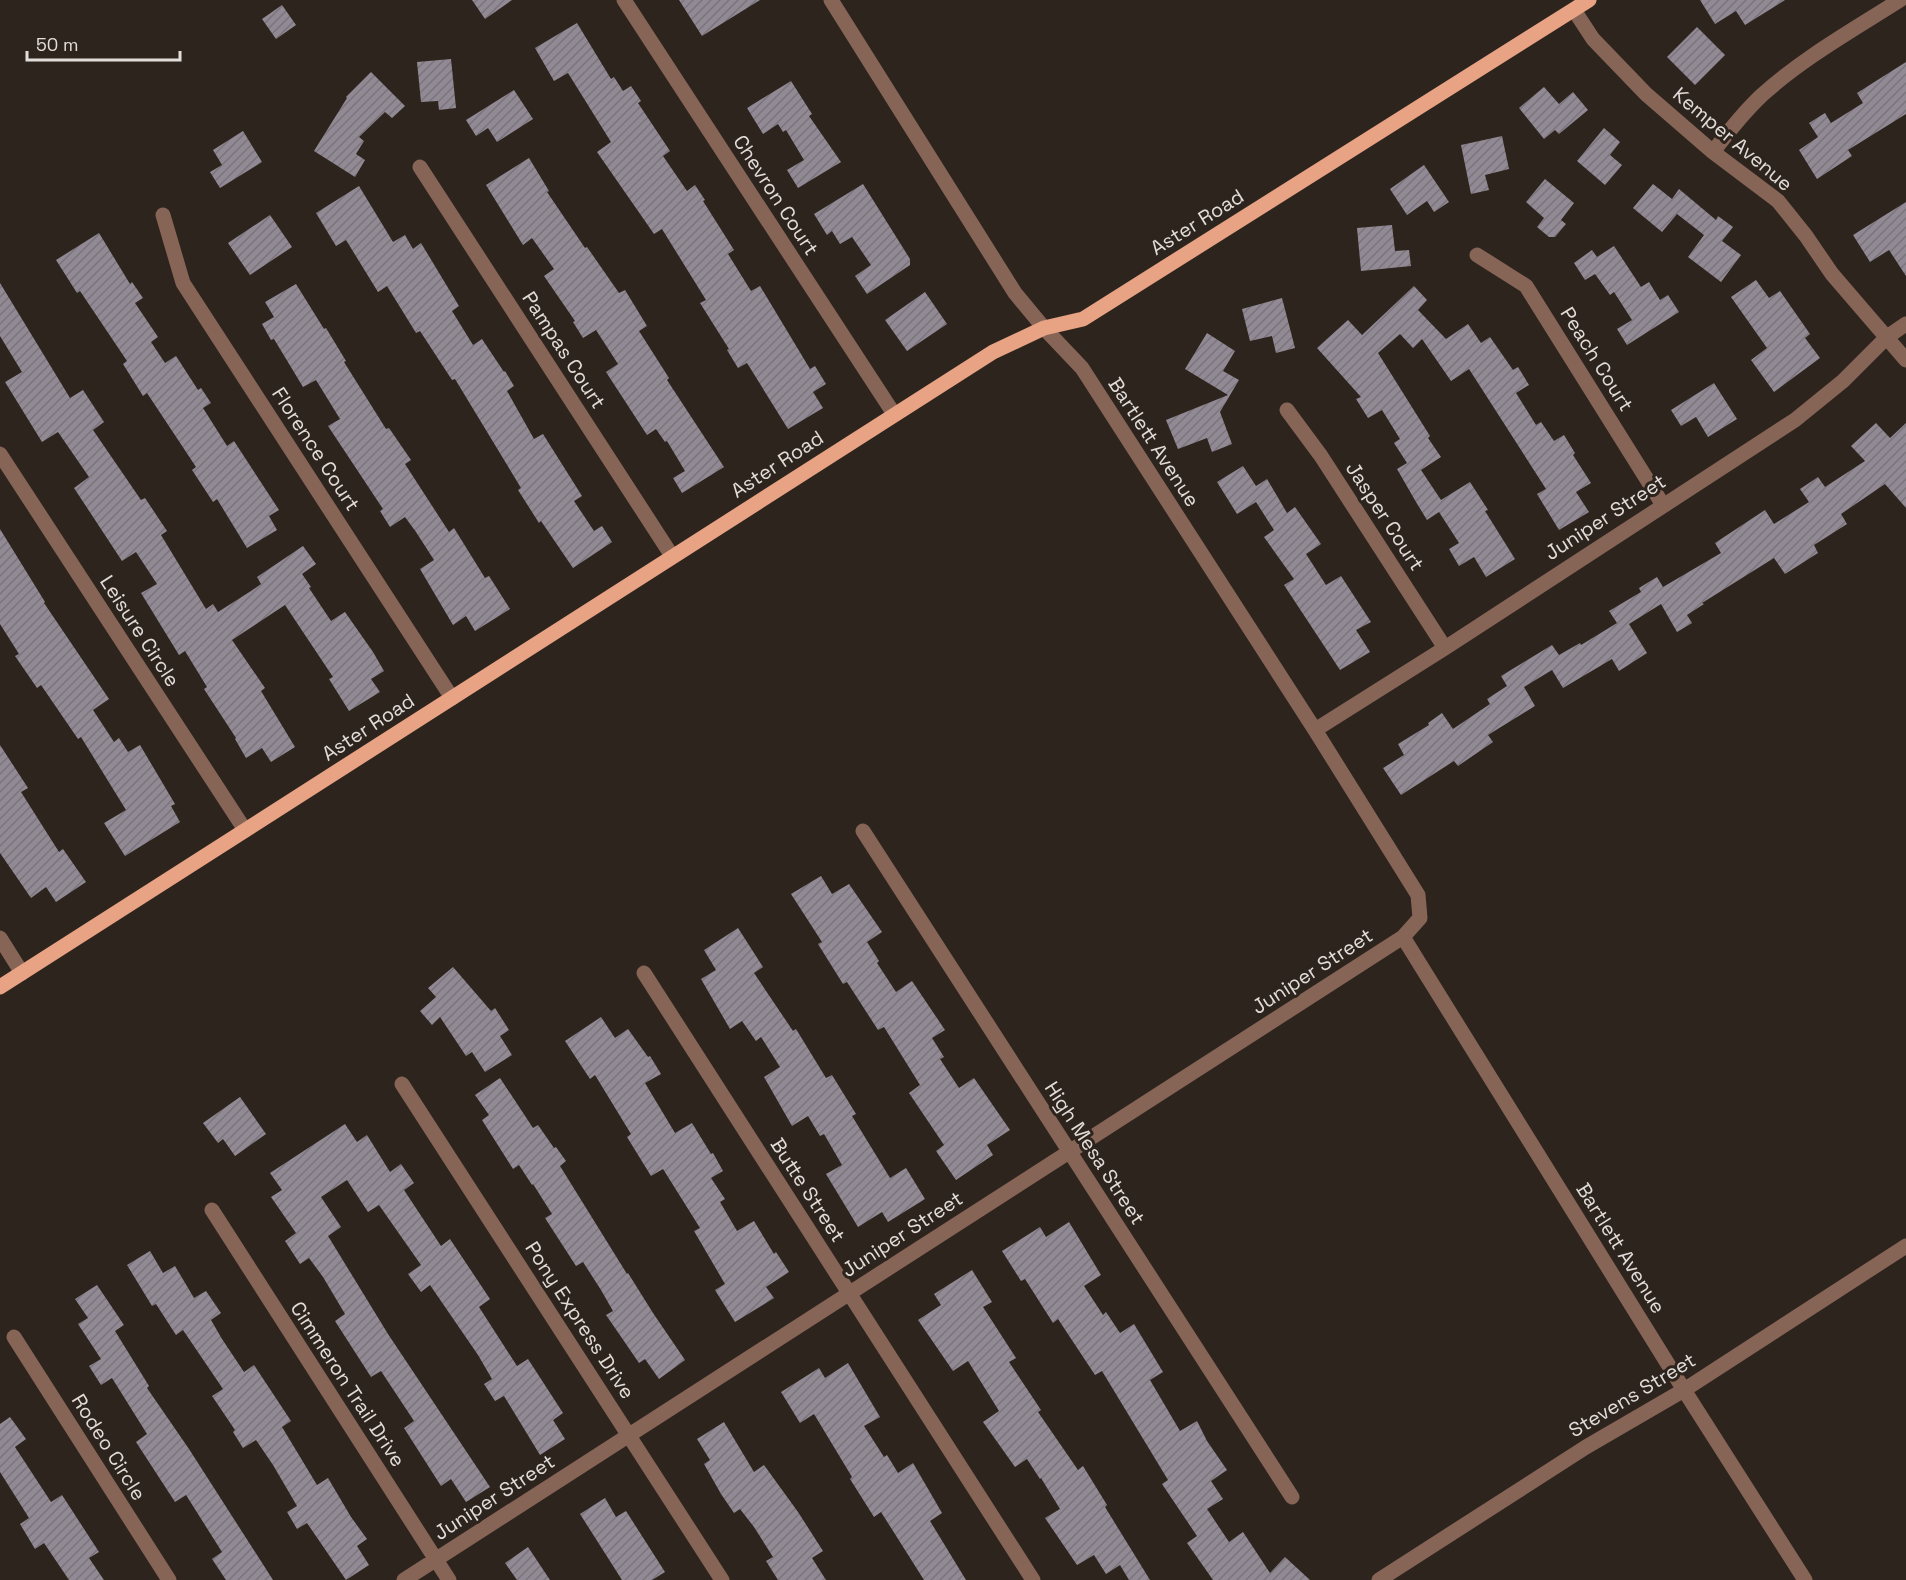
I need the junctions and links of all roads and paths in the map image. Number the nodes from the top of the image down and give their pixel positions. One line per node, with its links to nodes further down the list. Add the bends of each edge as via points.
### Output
1 (624, 0): 15 (street, Chevron Court)
2 (831, 0): 11 (street, Bartlett Avenue, via 1015,293)
3 (1589, 0): 5 (main road, Aster Road)
4 (1900, 0): 6 (street, via 1801,64 1761,96)
5 (1574, 10): 6 (street, Kemper Avenue, via 1593,39 1626,74); 11 (main road, Aster Road, via 1083,319)
6 (1713, 152): 12 (street, Kemper Avenue, via 1778,201 1832,274)
7 (420, 167): 18 (street, Pampas Court)
8 (163, 215): 20 (street, Florence Court, via 183,283)
9 (1477, 255): 17 (street, Peach Court, via 1526,286)
10 (1906, 324): 12 (street, Juniper Street)
11 (1044, 328): 15 (main road, Aster Road, via 993,352); 21 (street, Bartlett Avenue, via 1082,368)
12 (1887, 337): 13 (street, Kemper Avenue); 17 (street, Juniper Street, via 1843,381 1795,420)
13 (1906, 360)
14 (1287, 410): 19 (street, Jasper Court)
15 (894, 414): 18 (main road, Aster Road)
16 (0, 454): 22 (street, Leisure Circle)
17 (1662, 505): 19 (street, Juniper Street)
18 (672, 556): 20 (main road, Aster Road)
19 (1446, 648): 21 (street, Juniper Street)
20 (452, 698): 22 (main road, Aster Road)
21 (1315, 729): 24 (street, Bartlett Avenue, via 1418,895)
22 (245, 830): 27 (main road, Aster Road)
23 (863, 831): 31 (street, High Mesa Street)
24 (1420, 918): 26 (street, Juniper Street)
25 (0, 938): 27 (street)
26 (1403, 938): 31 (street, Juniper Street); 36 (street, Bartlett Avenue)
27 (22, 973): 29 (main road, Aster Road)
28 (644, 973): 34 (street, Butte Street)
29 (0, 987)
30 (402, 1084): 37 (street, Pony Express Drive)
31 (1070, 1152): 34 (street, Juniper Street); 38 (street, High Mesa Street)
32 (212, 1210): 39 (street, Cimmeron Trail Drive)
33 (1906, 1246): 36 (street, Stevens Street)
34 (849, 1293): 37 (street, Juniper Street); 44 (street, Butte Street)
35 (14, 1337): 40 (street, Rodeo Circle)
36 (1684, 1390): 45 (street, Stevens Street, via 1586,1447); 46 (street, Bartlett Avenue)
37 (628, 1435): 39 (street, Juniper Street); 43 (street, Pony Express Drive)
38 (1292, 1497)
39 (435, 1559): 41 (street, Juniper Street); 42 (street, Cimmeron Trail Drive)
40 (169, 1580)
41 (404, 1580)
42 (449, 1580)
43 (722, 1580)
44 (1034, 1580)
45 (1379, 1580)
46 (1805, 1580)

